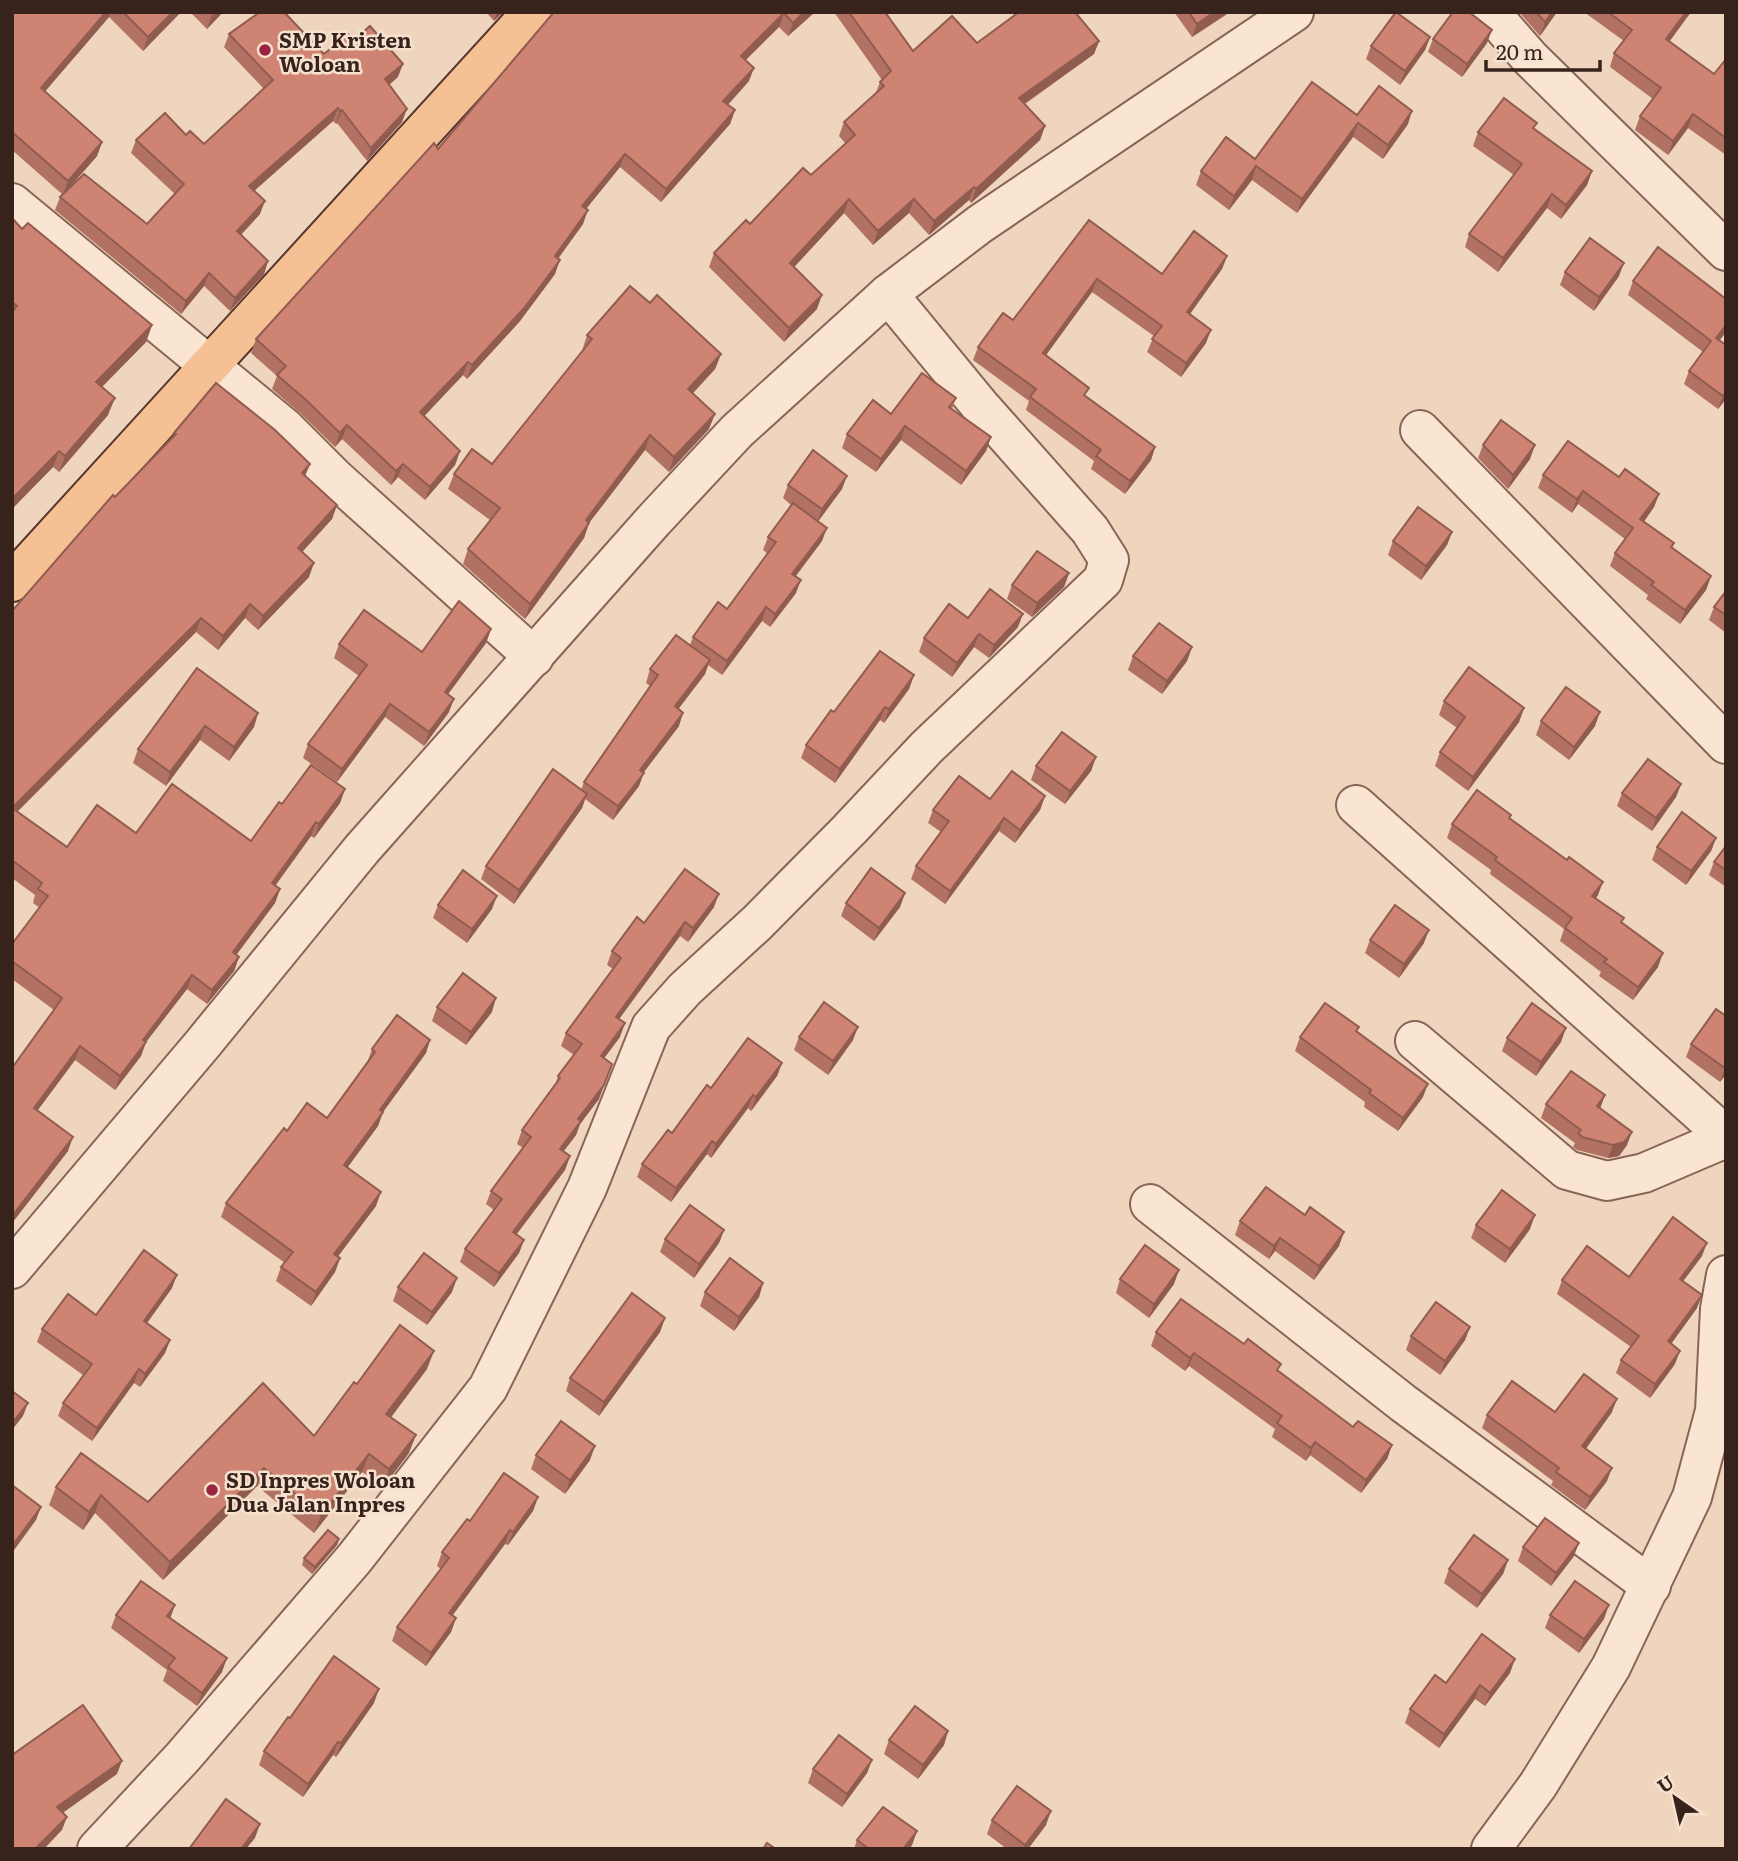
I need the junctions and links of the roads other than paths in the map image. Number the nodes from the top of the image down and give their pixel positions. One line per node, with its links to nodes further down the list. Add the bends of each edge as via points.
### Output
1 (532, 12): 7 (main road)
2 (1294, 12): 6 (street, via 980,224)
3 (1490, 12): 5 (street, via 1530,58)
4 (12, 203): 7 (street)
5 (1726, 251)
6 (888, 294): 10 (street, via 737,431); 19 (street, via 1090,530 1109,560 1103,580 927,747 651,1027 587,1188 488,1388 354,1559)
7 (209, 365): 9 (main road); 10 (street, via 285,428)
8 (1420, 430): 11 (street)
9 (12, 582)
10 (534, 657): 16 (street, via 362,849)
11 (1726, 744)
12 (1356, 806): 14 (street)
13 (1415, 1041): 14 (street, via 1567,1170 1607,1181 1643,1173)
14 (1726, 1137)
15 (1150, 1204): 18 (street, via 1403,1404)
16 (12, 1269)
17 (1726, 1275): 18 (street, via 1715,1411 1692,1497)
18 (1651, 1586): 20 (street, via 1611,1667)
19 (97, 1849)
20 (1492, 1849)

